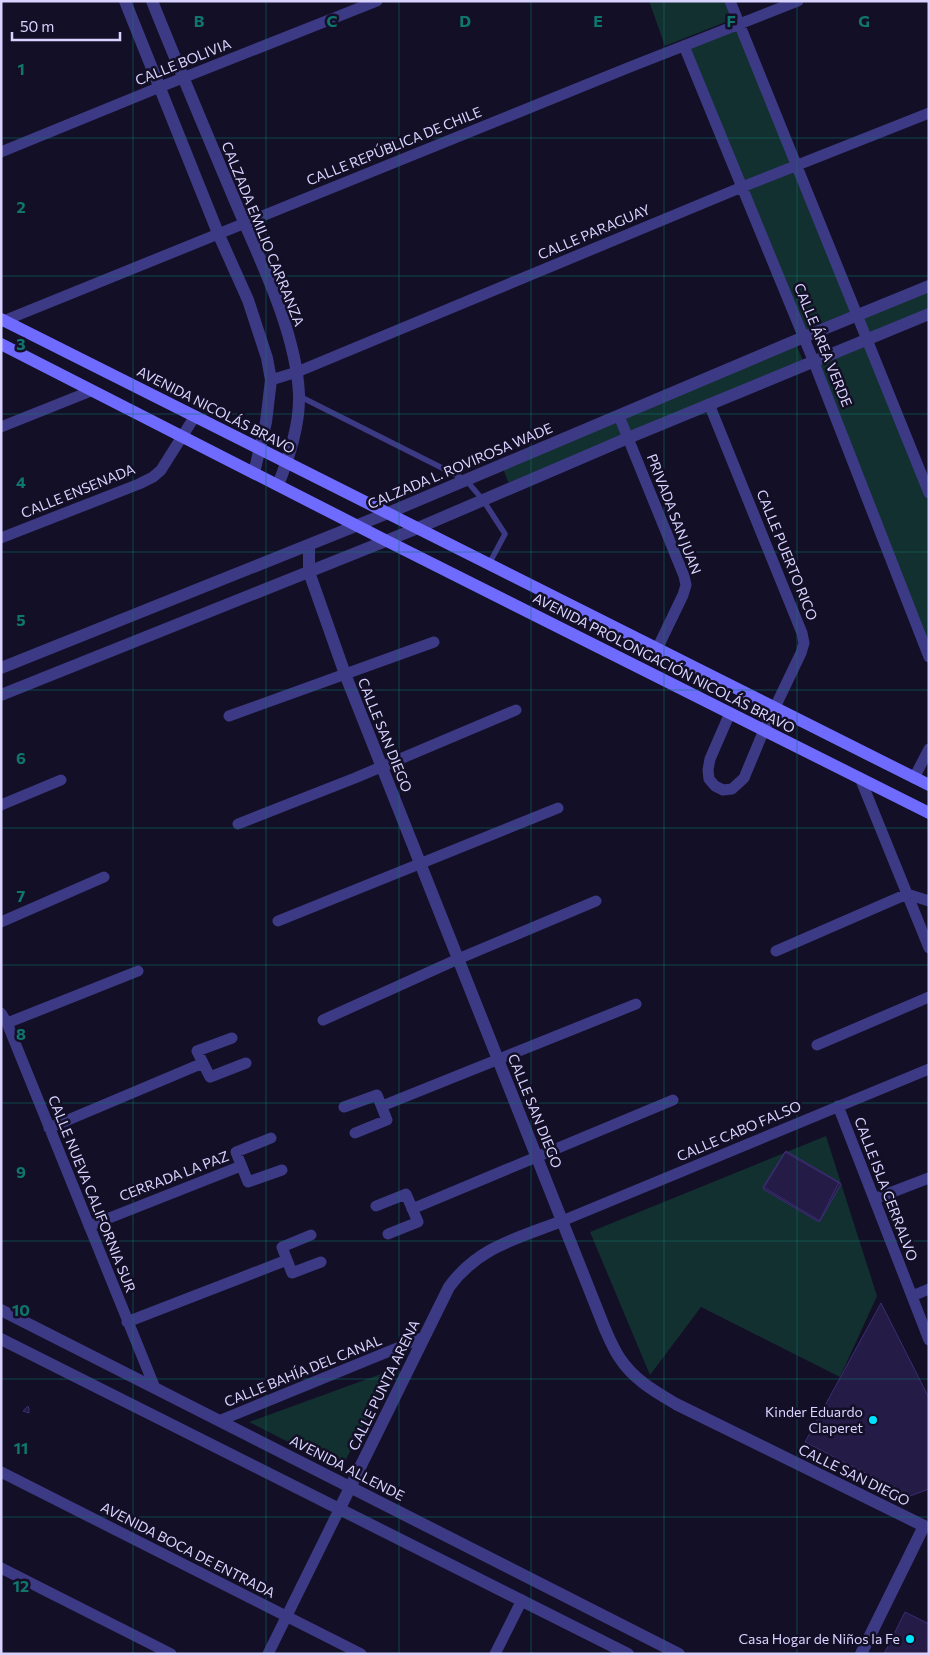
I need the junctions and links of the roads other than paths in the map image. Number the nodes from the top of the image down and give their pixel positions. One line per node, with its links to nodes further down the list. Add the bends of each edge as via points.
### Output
1 (126, 1): 9 (street)
2 (152, 1): 8 (street, CALZADA EMILIO CARRANZA)
3 (377, 1): 8 (street, CALLE BOLIVIA)
4 (730, 1): 6 (street)
5 (798, 1): 6 (street, CALLE REPÚBLICA DE CHILE)
6 (740, 25): 7 (street, CALLE REPÚBLICA DE CHILE); 12 (street)
7 (684, 46): 13 (street, CALLE ÁREA VERDE); 14 (street, CALLE REPÚBLICA DE CHILE)
8 (183, 78): 9 (street, CALLE BOLIVIA); 14 (street, CALZADA EMILIO CARRANZA)
9 (160, 86): 11 (street, CALLE BOLIVIA); 15 (street)
10 (929, 114): 12 (street, CALLE PARAGUAY)
11 (1, 152)
12 (797, 165): 13 (street, CALLE PARAGUAY); 18 (street)
13 (742, 187): 20 (street, CALLE ÁREA VERDE); 24 (street, CALLE PARAGUAY)
14 (244, 223): 15 (street, CALLE REPÚBLICA DE CHILE); 24 (street, CALZADA EMILIO CARRANZA, via 273,293)
15 (218, 233): 19 (street, CALLE REPÚBLICA DE CHILE); 25 (street, via 248,300)
16 (929, 286): 18 (street, CALZADA L. ROVIROSA WADE)
17 (929, 314): 21 (street)
18 (857, 316): 20 (street, CALZADA L. ROVIROSA WADE); 21 (street)
19 (2, 320): 29 (main road, AVENIDA NICOLÁS BRAVO)
20 (804, 337): 23 (street, CALLE ÁREA VERDE); 30 (street, CALZADA L. ROVIROSA WADE)
21 (866, 338): 23 (street); 39 (street)
22 (1, 344): 26 (main road)
23 (814, 360): 28 (street); 51 (street, CALLE ÁREA VERDE)
24 (297, 372): 25 (street, CALLE PARAGUAY); 27 (street, CALZADA EMILIO CARRANZA)
25 (271, 380): 34 (street)
26 (91, 391): 31 (street); 32 (main road)
27 (299, 396): 35 (street, CALZADA EMILIO CARRANZA, via 295,433); 37 (lane)
28 (709, 404): 33 (street); 55 (street, CALLE PUERTO RICO, via 802,633 801,653)
29 (195, 416): 32 (street, CALLE ENSENADA); 34 (main road, AVENIDA NICOLÁS BRAVO)
30 (619, 416): 33 (street, PRIVADA SAN JUAN); 37 (street, CALZADA L. ROVIROSA WADE)
31 (1, 427)
32 (183, 437): 36 (main road); 44 (street, CALLE ENSENADA, via 153,477)
33 (628, 438): 40 (street); 50 (street, PRIVADA SAN JUAN, via 686,585)
34 (260, 449): 35 (main road, AVENIDA NICOLÁS BRAVO); 36 (street)
35 (287, 462): 38 (street, CALZADA EMILIO CARRANZA); 41 (main road, AVENIDA NICOLÁS BRAVO)
36 (254, 473): 38 (main road)
37 (466, 480): 40 (lane); 41 (street, CALZADA L. ROVIROSA WADE)
38 (278, 485): 42 (main road)
39 (928, 490)
40 (483, 500): 43 (street); 47 (lane, via 505,534)
41 (388, 514): 42 (street, CALZADA L. ROVIROSA WADE); 43 (main road, AVENIDA NICOLÁS BRAVO)
42 (356, 526): 45 (main road); 46 (street, CALZADA L. ROVIROSA WADE)
43 (418, 528): 45 (street); 47 (main road, AVENIDA PROLONGACIÓN NICOLÁS BRAVO)
44 (1, 538)
45 (385, 540): 48 (street); 57 (main road, AVENIDA PROLONGACIÓN NICOLÁS BRAVO)
46 (309, 546): 48 (street, CALLE SAN DIEGO); 52 (street, CALZADA L. ROVIROSA WADE)
47 (489, 564): 50 (main road, AVENIDA PROLONGACIÓN NICOLÁS BRAVO)
48 (309, 572): 53 (street, CALLE SAN DIEGO); 54 (street)
49 (434, 642): 53 (street)
50 (657, 649): 55 (main road, AVENIDA PROLONGACIÓN NICOLÁS BRAVO)
51 (929, 657)
52 (1, 668)
53 (345, 674): 58 (street); 61 (street, CALLE SAN DIEGO)
54 (1, 695)
55 (774, 708): 59 (street, CALLE PUERTO RICO); 63 (main road, AVENIDA PROLONGACIÓN NICOLÁS BRAVO)
56 (516, 710): 61 (street)
57 (730, 713): 59 (main road, AVENIDA PROLONGACIÓN NICOLÁS BRAVO); 59 (street, CALLE PUERTO RICO, via 708,770 709,779 723,790 732,789 744,778)
58 (229, 716)
59 (764, 730): 62 (main road, AVENIDA PROLONGACIÓN NICOLÁS BRAVO)
60 (929, 749): 63 (street)
61 (382, 767): 69 (street); 70 (street, CALLE SAN DIEGO)
62 (860, 778): 68 (main road, AVENIDA PROLONGACIÓN NICOLÁS BRAVO); 72 (street)
63 (914, 778): 65 (main road, AVENIDA PROLONGACIÓN NICOLÁS BRAVO)
64 (61, 780): 66 (street)
65 (929, 785)
66 (1, 805)
67 (558, 808): 70 (street)
68 (929, 813)
69 (238, 824)
70 (420, 864): 75 (street); 79 (street, CALLE SAN DIEGO)
71 (104, 877): 76 (street)
72 (907, 894): 74 (street); 77 (street); 78 (street)
73 (596, 901): 79 (street)
74 (929, 901)
75 (278, 921)
76 (1, 922)
77 (929, 948)
78 (776, 951)
79 (458, 959): 84 (street); 88 (street, CALLE SAN DIEGO)
80 (138, 972): 85 (street)
81 (929, 997): 87 (street)
82 (636, 1004): 88 (street)
83 (1, 1013): 85 (street, CALLE NUEVA CALIFORNIA SUR)
84 (323, 1020)
85 (7, 1023): 96 (street, CALLE NUEVA CALIFORNIA SUR)
86 (232, 1038): 89 (street, via 197,1051)
87 (817, 1045)
88 (498, 1059): 93 (street); 99 (street, CALLE SAN DIEGO)
89 (203, 1064): 90 (street, via 210,1077); 96 (street)
90 (246, 1064)
91 (929, 1069): 94 (street, CALLE CABO FALSO)
92 (673, 1100): 99 (street)
93 (382, 1106): 95 (street, via 377,1095); 97 (street, via 387,1120)
94 (838, 1106): 103 (street, CALLE ISLA CERRALVO); 106 (street, CALLE CABO FALSO)
95 (344, 1107)
96 (49, 1128): 107 (street, CALLE NUEVA CALIFORNIA SUR)
97 (355, 1133)
98 (271, 1138): 100 (street, CERRADA LA PAZ, via 236,1152)
99 (537, 1157): 105 (street); 106 (street, CALLE SAN DIEGO)
100 (241, 1166): 101 (street, CERRADA LA PAZ, via 248,1182); 107 (street, CERRADA LA PAZ)
101 (282, 1170)
102 (929, 1178): 103 (street)
103 (874, 1199): 113 (street, CALLE ISLA CERRALVO)
104 (376, 1206): 105 (street, via 406,1194)
105 (412, 1209): 108 (street, via 418,1222)
106 (562, 1221): 116 (street, CALLE PUNTA ARENA, via 480,1255 449,1287); 124 (street, CALLE SAN DIEGO, via 615,1350 647,1387)
107 (89, 1226): 115 (street, CALLE NUEVA CALIFORNIA SUR)
108 (388, 1234)
109 (311, 1235): 110 (street, via 282,1247)
110 (287, 1260): 111 (street, via 292,1273); 115 (street)
111 (321, 1262)
112 (929, 1289): 113 (street)
113 (912, 1296): 118 (street, CALLE ISLA CERRALVO)
114 (1, 1310): 119 (street, AVENIDA ALLENDE)
115 (127, 1322): 119 (street, CALLE NUEVA CALIFORNIA SUR)
116 (424, 1337): 120 (street, CALLE BAHÍA DEL CANAL); 122 (street, CALLE PUNTA ARENA)
117 (1, 1339): 123 (street)
118 (929, 1340)
119 (155, 1388): 120 (street, AVENIDA ALLENDE)
120 (221, 1420): 122 (street, AVENIDA ALLENDE)
121 (1, 1472): 127 (street, AVENIDA BOCA DE ENTRADA)
122 (350, 1487): 123 (street, CALLE PUNTA ARENA); 133 (street, AVENIDA ALLENDE)
123 (340, 1508): 126 (street); 127 (street, CALLE PUNTA ARENA)
124 (926, 1524): 134 (street)
125 (1, 1568): 128 (street)
126 (522, 1600): 131 (street); 132 (street)
127 (287, 1616): 129 (street, CALLE PUNTA ARENA); 130 (street, AVENIDA BOCA DE ENTRADA)
128 (171, 1654)
129 (268, 1654)
130 (361, 1654)
131 (495, 1654)
132 (628, 1654)
133 (679, 1654)
134 (861, 1654)

